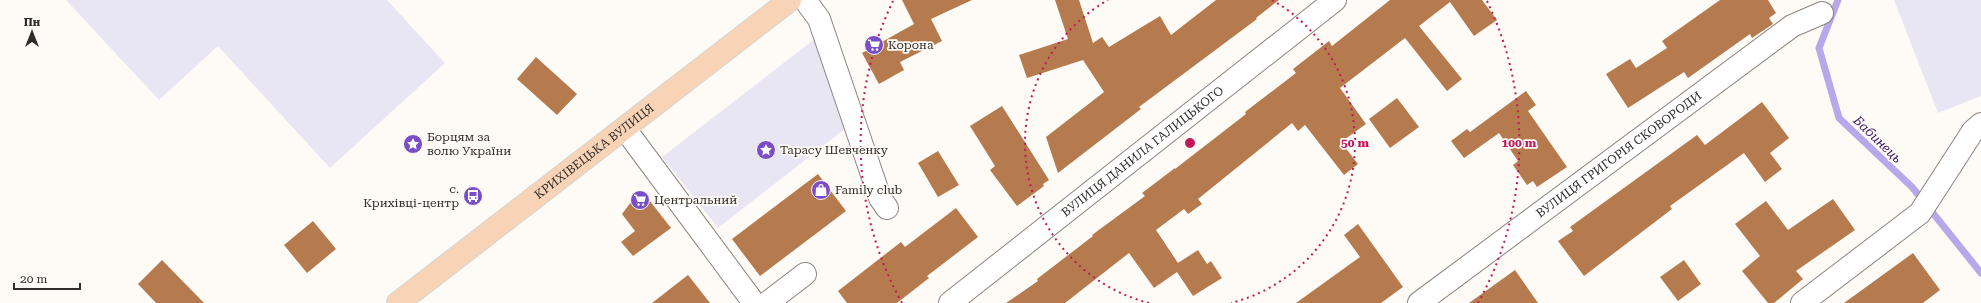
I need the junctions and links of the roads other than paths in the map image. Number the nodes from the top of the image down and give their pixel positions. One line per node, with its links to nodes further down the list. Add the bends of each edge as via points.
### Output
1 (790, 0): 6 (main road, КРИХІВЕЦЬКА ВУЛИЦЯ)
2 (805, 0): 7 (street, via 819,19 880,198)
3 (1336, 0): 12 (street, ВУЛИЦЯ ДАНИЛА ГАЛИЦЬКОГО)
4 (1822, 13): 13 (street, ВУЛИЦЯ ГРИГОРІЯ СКОВОРОДИ, via 1792,26)
5 (1981, 124): 14 (street, via 1973,131 1920,214)
6 (625, 128): 9 (main road, КРИХІВЕЦЬКА ВУЛИЦЯ); 10 (street)
7 (887, 208)
8 (805, 274): 11 (street)
9 (398, 303)
10 (754, 303)
11 (766, 303)
12 (950, 303)
13 (1419, 303)
14 (1802, 303)

